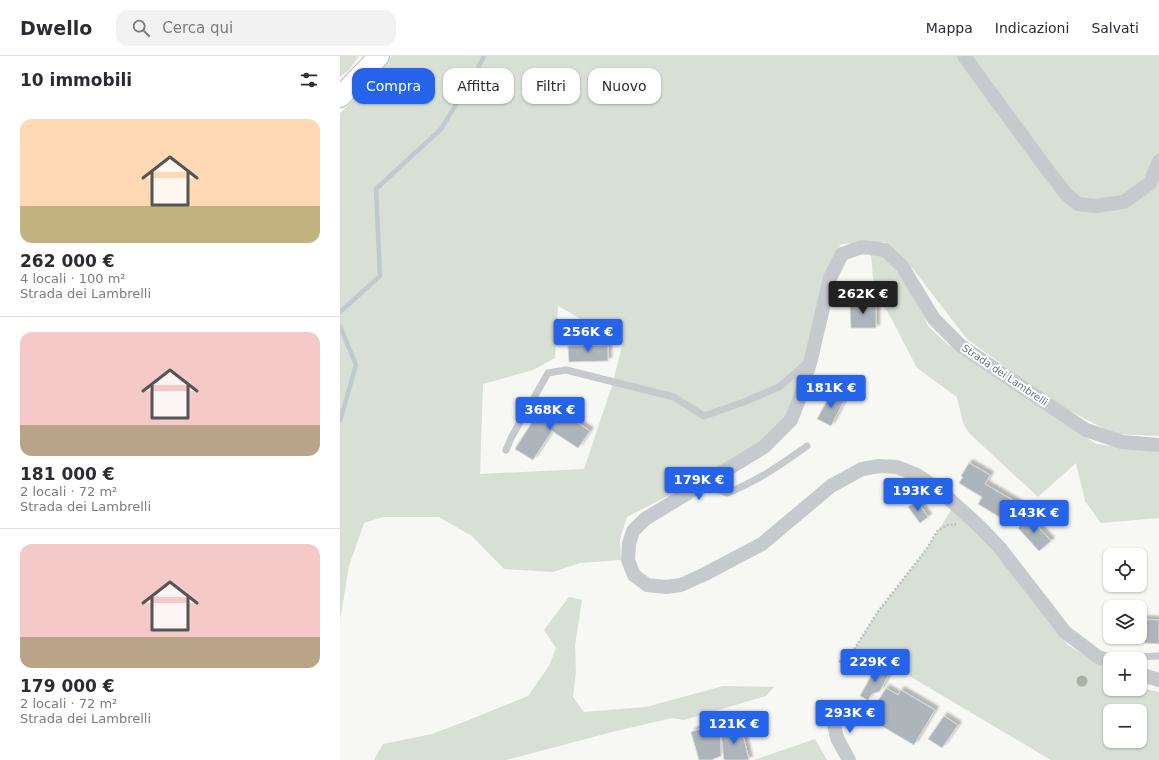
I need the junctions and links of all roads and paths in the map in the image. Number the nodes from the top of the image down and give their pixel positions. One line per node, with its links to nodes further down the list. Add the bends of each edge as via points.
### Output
1 (379, 56): 3 (main road)
2 (964, 56): 4 (street, via 1052,176 1078,204 1095,206 1124,202 1150,183)
3 (340, 97)
4 (1159, 161)
5 (811, 359): 6 (street, Strada dei Lambrelli, via 830,278 842,254 862,247 885,250 902,266 934,319 961,346 1086,430 1122,442); 8 (lane, via 779,387 704,416 674,397 566,370 548,372); 9 (street, Strada dei Lambrelli, via 791,420 764,448)
6 (1159, 445)
7 (807, 446): 9 (lane, via 748,484 727,493)
8 (506, 450)
9 (710, 480): 13 (street, Strada dei Lambrelli, via 645,519 633,531 628,544 628,560 634,575 647,585 680,585 705,574 762,544 831,486 862,469 879,466 897,467 918,475 937,488 980,527 1000,548 1065,632)
10 (958, 524): 14 (path, via 938,530 926,550 877,612 852,653)
11 (1159, 656): 12 (lane)
12 (1147, 657)
13 (1103, 658)
14 (839, 662)
15 (1147, 676): 16 (street)
16 (1159, 680)
17 (832, 715): 18 (street, via 837,738)
18 (849, 760)

